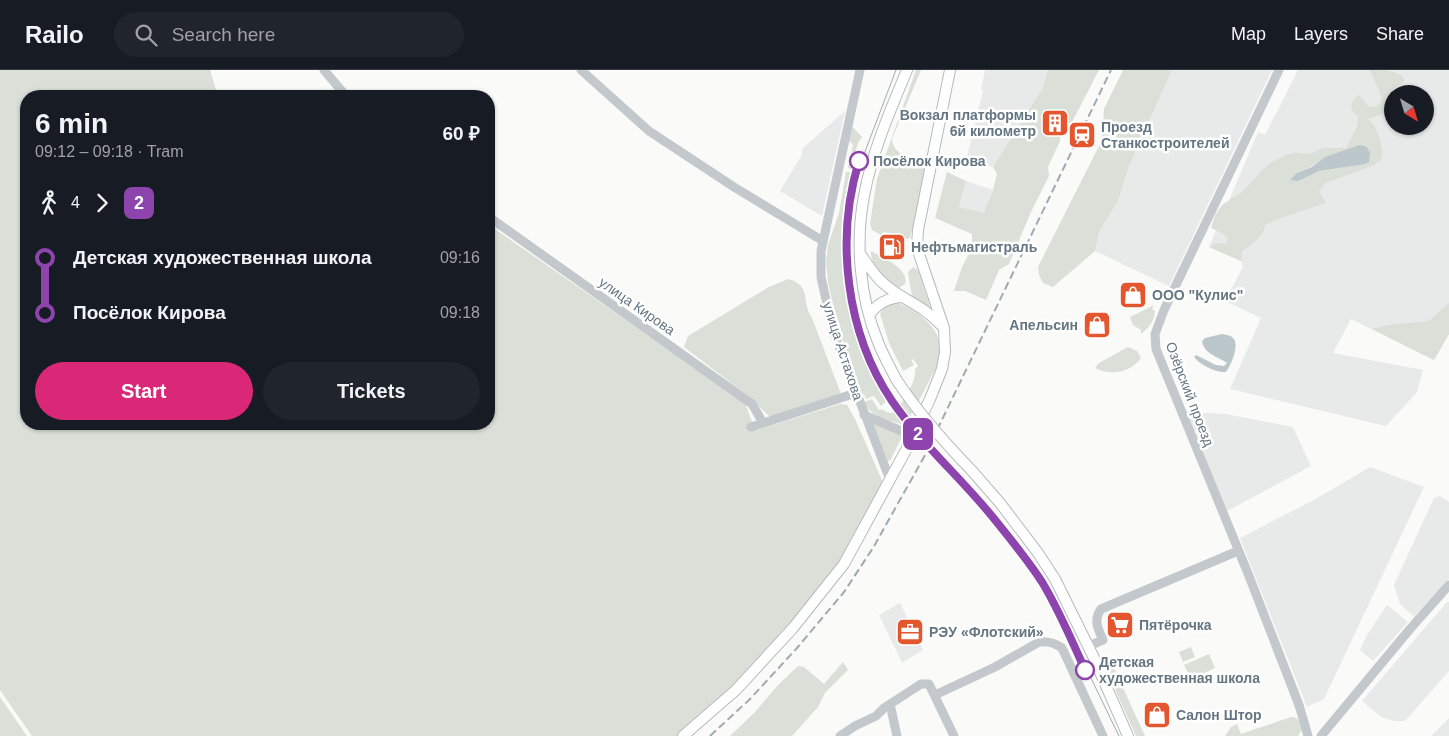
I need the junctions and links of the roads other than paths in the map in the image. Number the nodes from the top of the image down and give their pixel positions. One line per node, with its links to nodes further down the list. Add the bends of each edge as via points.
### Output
1 (324, 70): 7 (street)
2 (582, 70): 9 (street, via 649,131)
3 (860, 70): 9 (street, улица Астахова)
4 (907, 70): 10 (main road, via 878,142 863,197)
5 (950, 70): 13 (main road, via 917,246)
6 (1279, 70): 20 (street, Озёрский проезд, via 1155,334 1156,349)
7 (341, 90)
8 (495, 221): 16 (street, улица Кирова, via 752,404)
9 (823, 241): 14 (street, улица Астахова, via 821,276 826,304)
10 (861, 254): 11 (main road, via 877,277); 12 (main road)
11 (901, 296): 12 (main road, via 882,302); 13 (main road, via 921,307)
12 (869, 315): 22 (main road, bridge, via 896,380 928,423 1000,503 1038,553 1056,579)
13 (944, 328): 18 (main road, via 942,369)
14 (856, 392): 15 (street, улица Астахова); 16 (street)
15 (864, 415): 18 (street); 19 (street, улица Астахова)
16 (763, 423): 17 (street)
17 (751, 427)
18 (913, 436): 19 (main road)
19 (890, 480): 25 (main road, via 844,564 793,628 736,690)
20 (1238, 551): 22 (street, via 1101,609 1096,620 1103,640); 31 (street, Озёрский проезд, via 1299,705)
21 (1449, 585): 32 (street)
22 (1088, 646): 30 (main road)
23 (935, 695): 24 (street, via 930,684 921,684); 28 (street); 29 (street, via 1045,641 1062,648)
24 (890, 704): 26 (street, via 876,716); 27 (street)
25 (683, 736)
26 (840, 736)
27 (897, 736)
28 (954, 736)
29 (1103, 736)
30 (1128, 736)
31 (1308, 736)
32 (1321, 736)

